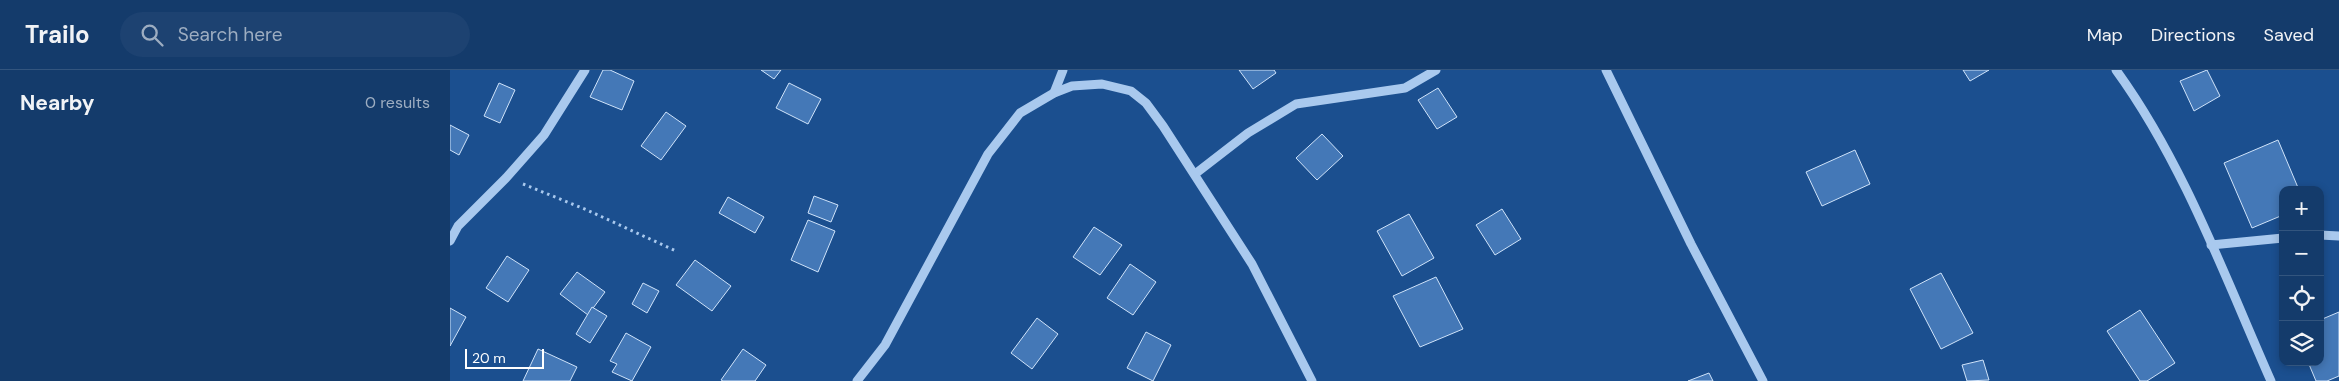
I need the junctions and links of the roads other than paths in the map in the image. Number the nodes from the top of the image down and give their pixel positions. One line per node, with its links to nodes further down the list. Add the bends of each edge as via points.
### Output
1 (585, 70): 11 (street, via 544,135 458,226)
2 (1063, 70): 6 (street)
3 (1436, 70): 7 (street, via 1405,88 1296,104 1248,133)
4 (1606, 70): 15 (street, via 1731,322)
5 (2116, 70): 12 (street, via 2170,160)
6 (1054, 93): 7 (street, via 1072,86 1102,84 1131,91 1146,103); 13 (street, via 1020,114 988,154 885,345)
7 (1195, 174): 14 (street, via 1252,264)
8 (2324, 235): 9 (street)
9 (2339, 236)
10 (2279, 238): 12 (street)
11 (450, 241)
12 (2210, 245): 16 (street)
13 (857, 381)
14 (1312, 381)
15 (1764, 381)
16 (2271, 381)

